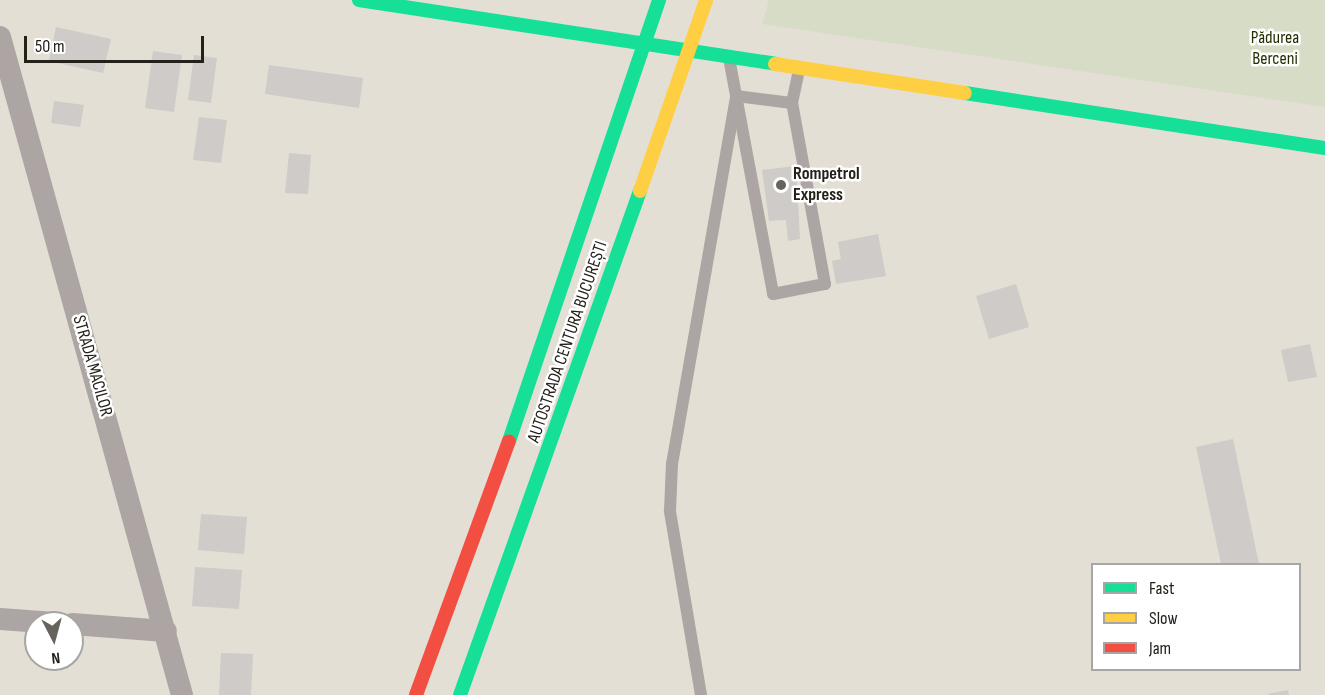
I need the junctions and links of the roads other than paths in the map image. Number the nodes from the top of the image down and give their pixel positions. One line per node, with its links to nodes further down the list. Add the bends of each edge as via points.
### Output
1 (359, 0): 5 (main road)
2 (659, 0): 15 (main road, AUTOSTRADA CENTURA BUCUREȘTI, via 464,572)
3 (706, 0): 16 (main road, AUTOSTRADA CENTURA BUCUREȘTI)
4 (0, 37): 13 (street, STRADA MACILOR)
5 (729, 57): 6 (main road); 7 (lane)
6 (799, 68): 8 (lane); 9 (main road)
7 (736, 96): 8 (lane); 8 (lane, via 772,294 825,284); 17 (lane, via 672,464 670,511)
8 (792, 103)
9 (1325, 148)
10 (0, 619): 11 (street)
11 (24, 621)
12 (84, 625): 13 (street)
13 (166, 631): 14 (street, STRADA MACILOR)
14 (182, 695)
15 (416, 695)
16 (460, 695)
17 (701, 695)

